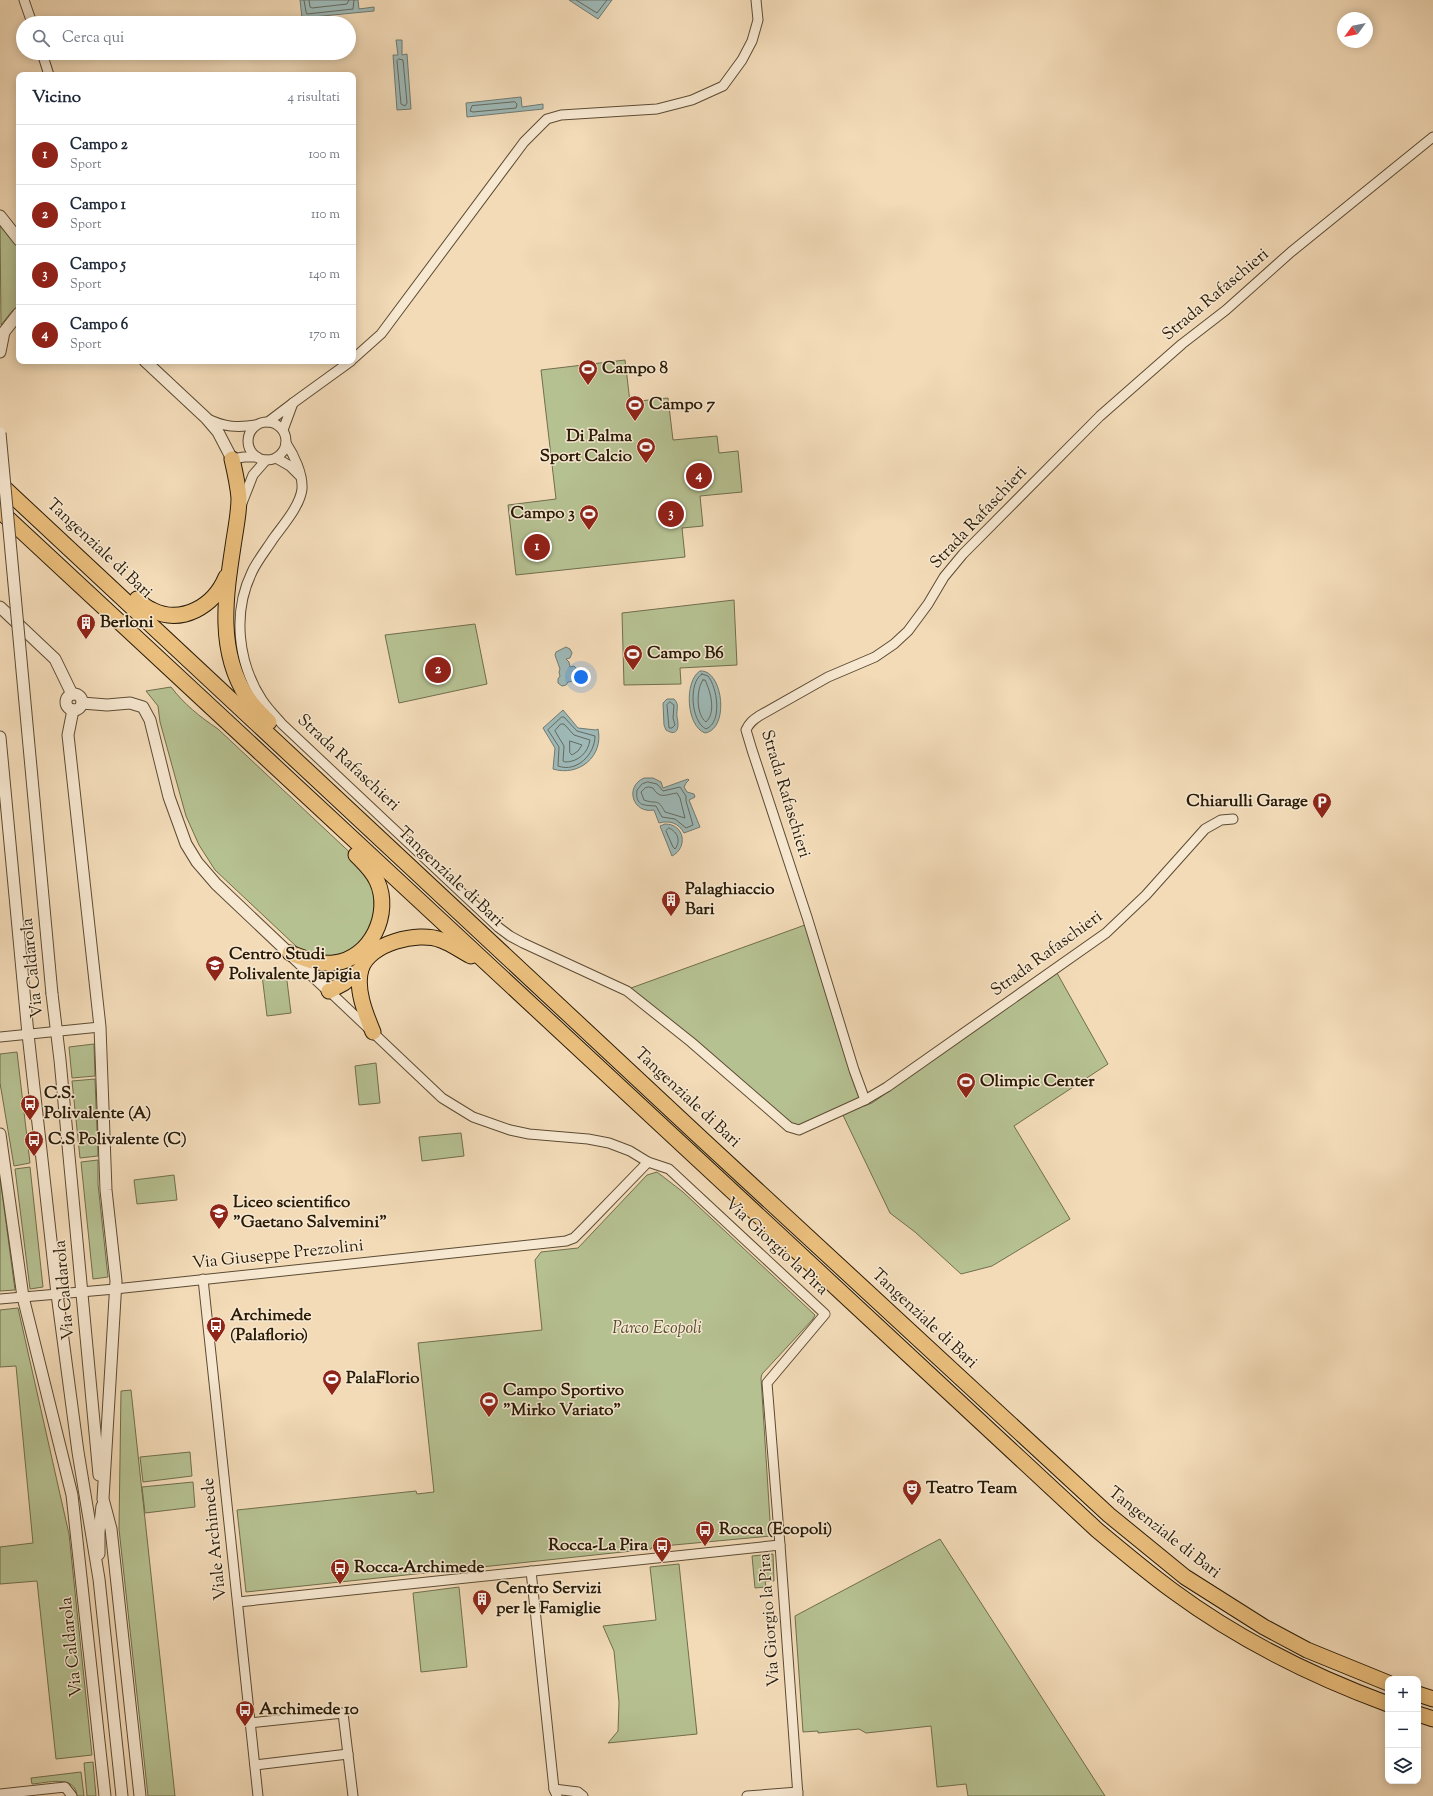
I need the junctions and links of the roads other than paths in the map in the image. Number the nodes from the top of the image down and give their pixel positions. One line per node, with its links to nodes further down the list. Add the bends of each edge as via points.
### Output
1 (24, 0): 3 (street)
2 (756, 0): 11 (street, via 758,20 752,41 723,86 692,100 657,108 561,115 547,119 524,142 381,334)
3 (30, 16)
4 (44, 60): 5 (street)
5 (48, 72)
6 (1433, 137): 48 (street, Strada Rafaschieri, via 1291,252 1232,306 1182,344 1100,416 963,554 944,577 908,631 894,644 875,657 813,684 752,720 746,730)
7 (0, 216): 8 (street)
8 (16, 236)
9 (16, 317): 10 (street, via 4,332)
10 (0, 352)
11 (356, 356)
12 (148, 364): 15 (street)
13 (347, 364): 14 (street)
14 (293, 403): 16 (street); 18 (street)
15 (206, 418): 17 (street, via 232,427); 24 (street, via 218,432)
16 (268, 422): 17 (street); 18 (street)
17 (256, 425): 20 (street, via 250,432)
18 (283, 430): 21 (street)
19 (0, 433): 44 (street, Via Caldarola, bridge)
20 (248, 442): 22 (street, via 252,454); 24 (street)
21 (286, 443): 23 (street, via 285,449); 26 (street)
22 (257, 457): 24 (street); 25 (street)
23 (276, 458): 25 (street); 26 (street, via 290,466)
24 (232, 459): 29 (highway, via 238,486)
25 (266, 460): 29 (street, via 253,475)
26 (301, 477): 48 (street, Strada Rafaschieri, via 302,489 298,498 252,572 240,614 243,654 252,682 263,702 282,724 504,932 627,991 692,1042 789,1127 799,1130)
27 (0, 484): 30 (highway, Tangenziale di Bari)
28 (0, 511): 36 (highway)
29 (237, 518): 31 (highway)
30 (84, 560): 31 (highway, via 99,565 152,610 169,615 184,614 204,606 223,584); 35 (highway, Tangenziale di Bari)
31 (230, 567): 35 (highway, via 226,600 226,638 235,672 247,698 278,732)
32 (0, 607): 33 (street, via 55,659 72,694 80,696)
33 (78, 707): 38 (street, via 130,703 143,707 150,720 169,797 186,844 216,884); 43 (street, Via Caldarola, via 68,735)
34 (0, 737): 46 (street, Via Caldarola)
35 (309, 773): 64 (highway, Tangenziale di Bari, via 1109,1515 1185,1576 1258,1623 1307,1650)
36 (296, 786): 39 (highway, via 331,830 369,868 378,886 382,909 378,927 370,942); 40 (highway)
37 (1233, 819): 48 (street, Strada Rafaschieri, via 1221,820 1205,829 1124,917 1091,946)
38 (290, 954): 39 (highway, via 314,961); 42 (street)
39 (346, 961): 42 (highway, via 333,975)
40 (491, 967): 41 (highway, via 441,940 421,936 399,940 382,947 369,957); 67 (highway, via 1039,1477 1135,1561 1173,1591 1255,1643 1341,1685)
41 (361, 969): 42 (highway); 45 (highway, via 362,1001)
42 (329, 991): 45 (street)
43 (100, 1027): 44 (street); 52 (street, Via Caldarola, via 106,1190)
44 (57, 1032): 46 (street); 53 (street, Via Caldarola)
45 (373, 1032): 50 (street, via 442,1098 473,1117 510,1130 609,1143 630,1151)
46 (28, 1034): 47 (street); 54 (street, Via Caldarola)
47 (0, 1037)
48 (865, 1100)
49 (0, 1134): 55 (street, Via Caldarola)
50 (648, 1162): 51 (street, Via Giuseppe Prezzolini, via 574,1238 566,1241); 60 (street, Via Giorgio la Pira, via 669,1169 825,1314 767,1383)
51 (203, 1279): 52 (street, Via Giuseppe Prezzolini); 63 (street, Viale Archimede)
52 (116, 1289): 53 (street, Via Giuseppe Prezzolini); 59 (street, Via Caldarola)
53 (82, 1292): 54 (street, Via Giuseppe Prezzolini); 59 (street, Via Caldarola)
54 (57, 1294): 55 (street, Via Giuseppe Prezzolini); 57 (street, Via Caldarola)
55 (23, 1297): 56 (street, Via Giuseppe Prezzolini); 58 (street, Via Caldarola)
56 (0, 1299)
57 (78, 1452): 58 (street, Via Caldarola); 62 (street, Via Caldarola)
58 (72, 1496): 77 (street, Via Caldarola)
59 (103, 1499): 62 (street, Via Caldarola, via 99,1532); 79 (street, Via Caldarola, via 112,1529)
60 (780, 1545): 61 (street); 75 (street, Via Giorgio la Pira)
61 (531, 1572): 63 (street); 73 (street)
62 (99, 1579): 78 (street, Via Caldarola)
63 (238, 1602): 70 (street, Viale Archimede)
64 (1385, 1682)
65 (1421, 1695): 66 (highway)
66 (1433, 1699)
67 (1385, 1703)
68 (1421, 1715): 69 (highway)
69 (1433, 1719)
70 (250, 1723): 71 (street, via 343,1713); 72 (street, Viale Archimede)
71 (348, 1754): 72 (street); 81 (street)
72 (255, 1765): 80 (street, Viale Archimede)
73 (555, 1793): 82 (street, via 578,1792)
74 (0, 1794): 76 (street, via 65,1787)
75 (798, 1794): 83 (street)
76 (72, 1796)
77 (105, 1796)
78 (122, 1796)
79 (140, 1796)
80 (258, 1796)
81 (353, 1796)
82 (583, 1796)
83 (747, 1796)

